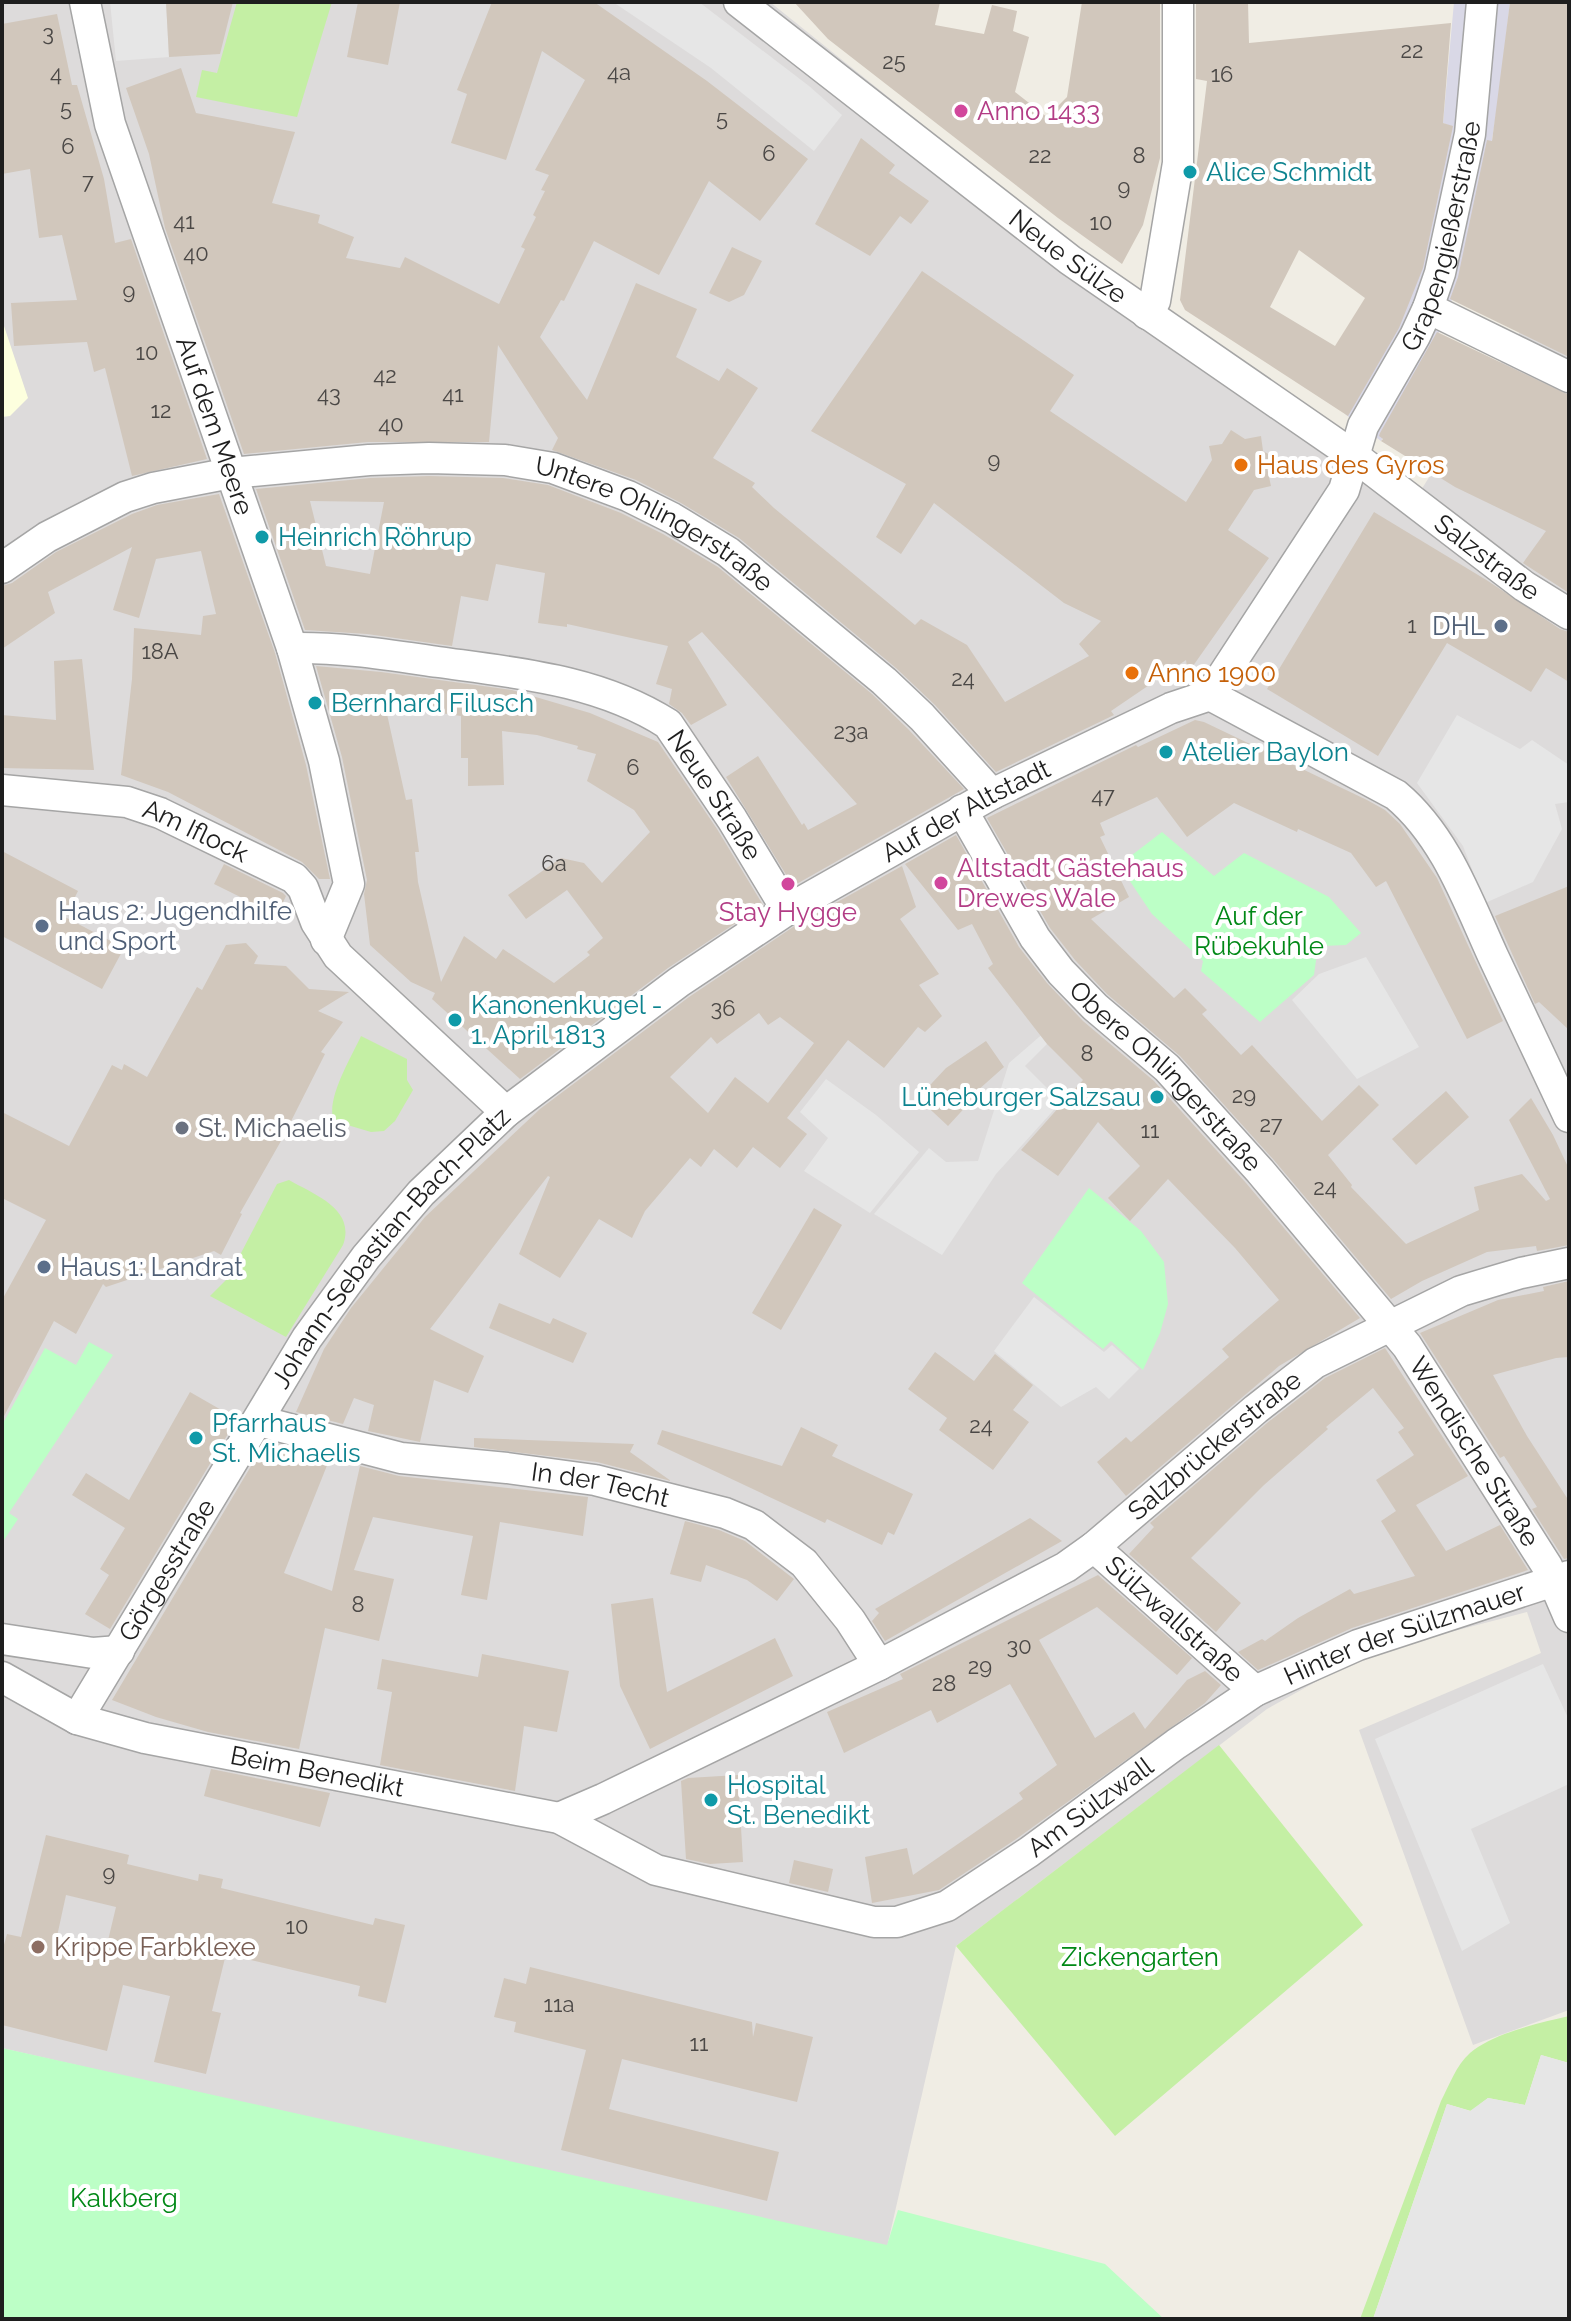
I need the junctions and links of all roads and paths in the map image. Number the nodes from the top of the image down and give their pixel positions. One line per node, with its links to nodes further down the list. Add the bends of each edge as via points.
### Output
1 (85, 2): 9 (street, Auf dem Meere, via 110,124)
2 (739, 2): 6 (street, Neue Sülze, via 978,191)
3 (1178, 2): 6 (street, via 1178,163)
4 (1482, 2): 5 (street, Grapengießerstraße, via 1470,134)
5 (1428, 308): 7 (street); 8 (street, Grapengießerstraße, via 1363,426)
6 (1156, 320): 8 (street, Neue Sülze)
7 (1569, 377)
8 (1354, 456): 10 (street, Neue Sülze); 14 (street, via 1344,490)
9 (231, 473): 11 (street, Untere Ohlingerstraße, via 125,497 47,537); 13 (street, Auf dem Meere); 16 (street, Untere Ohlingerstraße, via 369,460 479,459 553,468 628,496 740,562 884,681)
10 (1410, 497): 12 (street, Salzstraße, via 1524,586)
11 (2, 568)
12 (1569, 614)
13 (292, 648): 18 (street, Neue Straße, via 332,647 543,677 599,690 654,715 668,724); 19 (street, Auf dem Meere, via 324,761 349,884)
14 (1210, 695): 16 (street, Auf der Altstadt, via 1171,708); 21 (street, via 1396,795 1417,812 1463,890)
15 (2, 790): 19 (street, Am Iflock, via 97,797 160,813 294,878)
16 (992, 794): 17 (street, Auf der Altstadt)
17 (962, 810): 18 (street, Auf der Altstadt); 23 (street, Obere Ohlingerstraße, via 1035,938 1061,972 1167,1068)
18 (787, 910): 20 (street, Auf der Altstadt, via 679,982)
19 (332, 948): 20 (street, Johann-Sebastian-Bach-Platz)
20 (506, 1112): 24 (street, Johann-Sebastian-Bach-Platz, via 421,1193 366,1257 307,1338)
21 (1569, 1117)
22 (1569, 1263): 23 (street, Salzbrückerstraße, via 1461,1291)
23 (1391, 1326): 25 (street, Salzbrückerstraße, via 1315,1363); 26 (street, Wendische Straße)
24 (259, 1421): 29 (street, Görgesstraße); 30 (street, In der Techt, via 401,1458 595,1480 725,1513 754,1525 804,1563)
25 (1094, 1547): 30 (street, Salzbrückerstraße, via 1066,1567); 32 (street, Sülzwallstraße)
26 (1562, 1578): 27 (street, Hinter der Sülzmauer); 32 (street, Hinter der Sülzmauer, via 1358,1645)
27 (1569, 1617)
28 (2, 1639): 29 (street, via 93,1653)
29 (119, 1651): 33 (street, Görgesstraße)
30 (879, 1665): 34 (street)
31 (2, 1677): 33 (street, Beim Benedikt)
32 (1255, 1691): 35 (street, Am Sülzwall, via 1029,1852 947,1906)
33 (77, 1719): 34 (street, Beim Benedikt, via 145,1738)
34 (559, 1818): 35 (street, Beim Benedikt, via 678,1877 874,1922)
35 (920, 1917)

